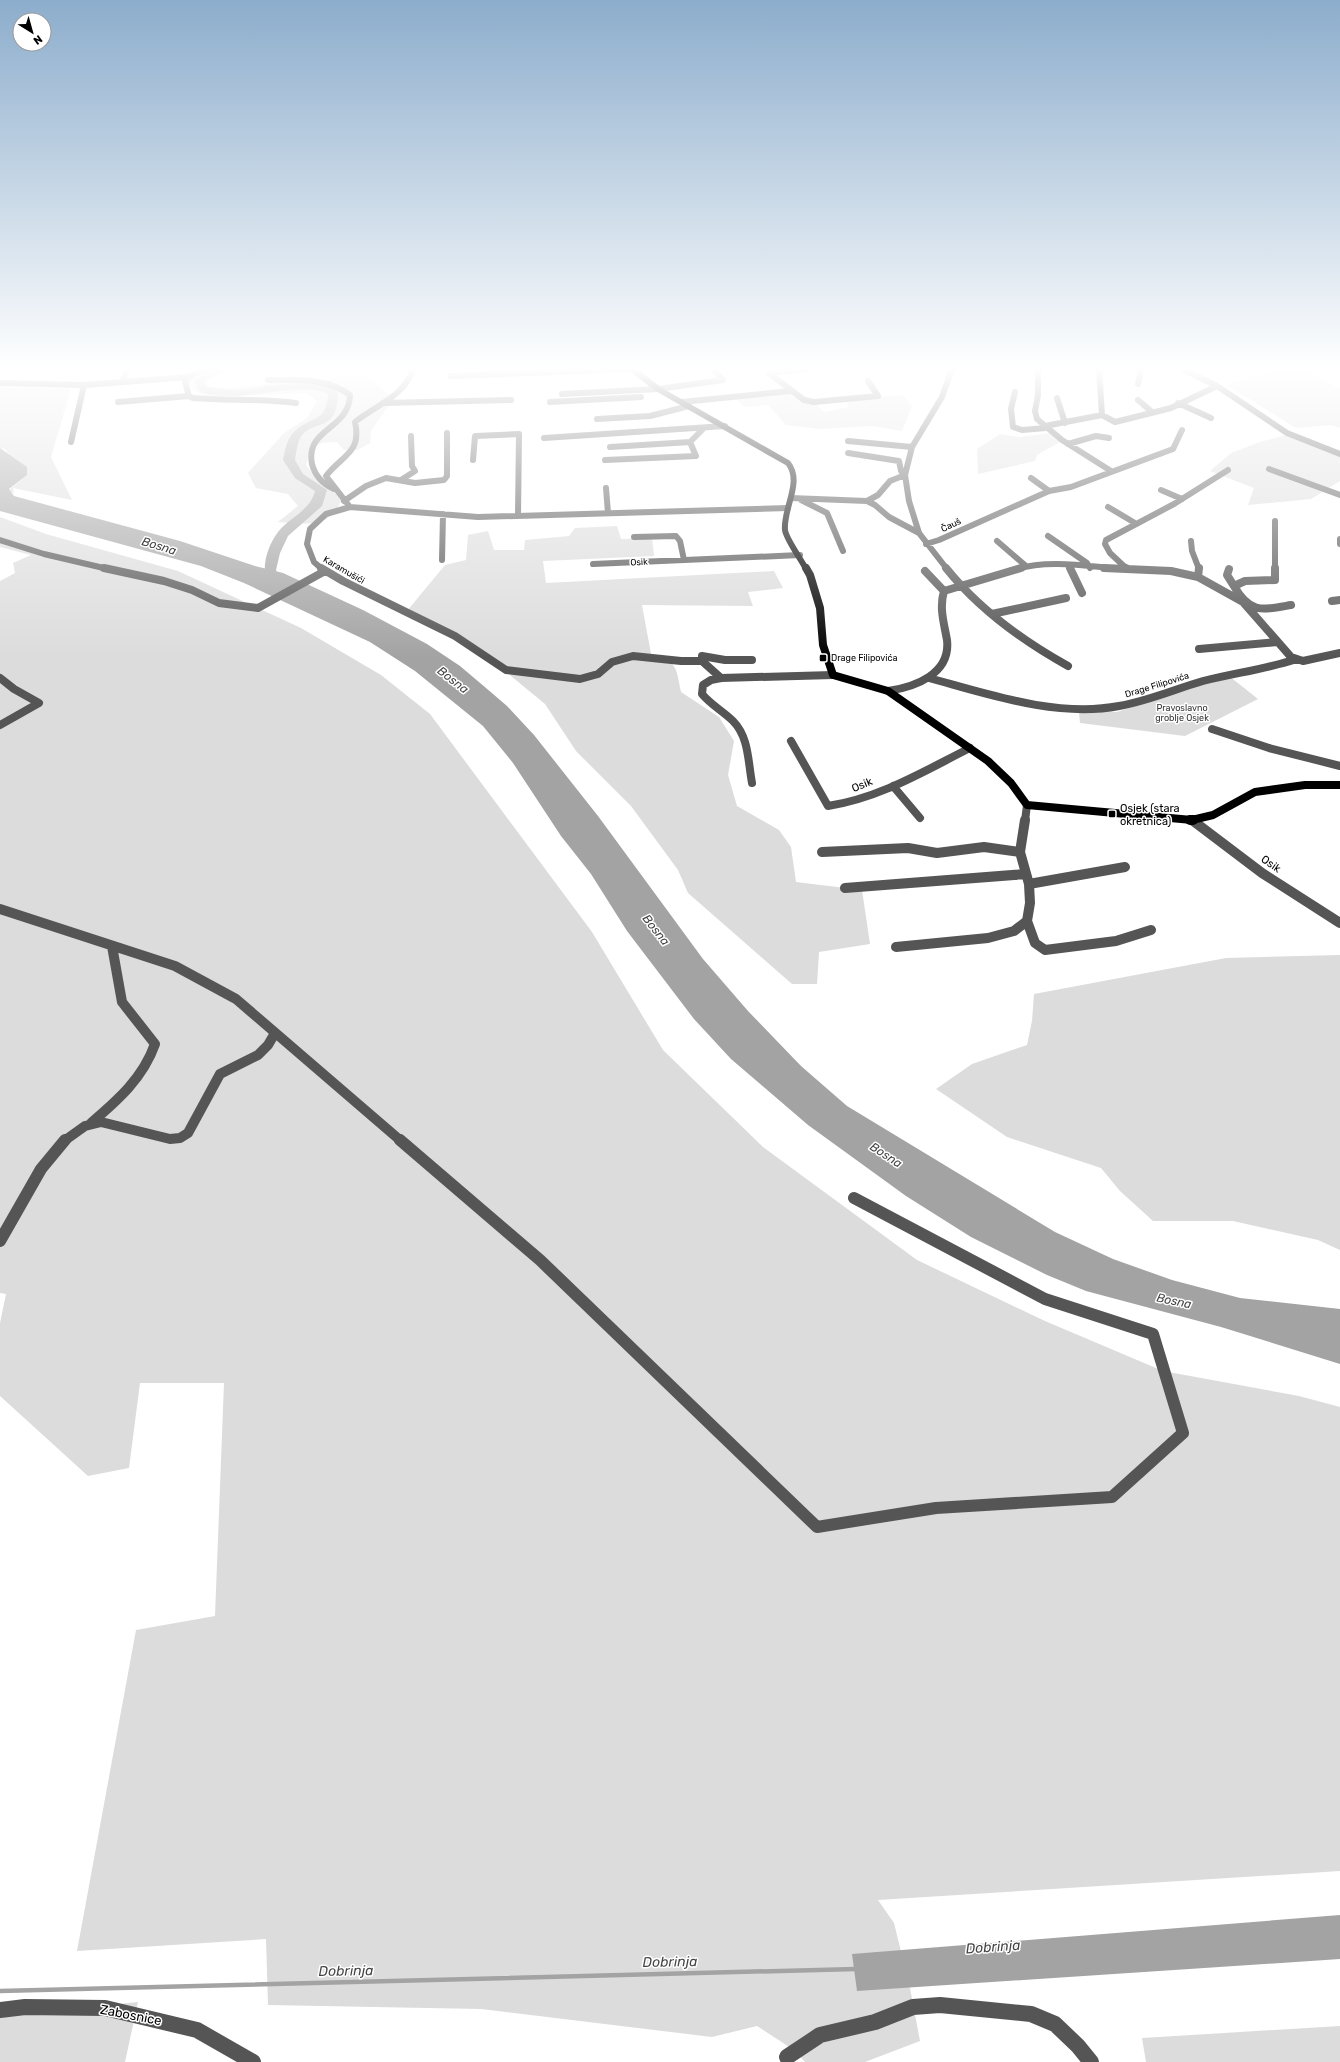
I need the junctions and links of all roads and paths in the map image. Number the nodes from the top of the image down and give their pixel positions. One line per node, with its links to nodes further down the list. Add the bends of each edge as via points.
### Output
1 (313, 465): 18 (street, via 319,480)
2 (335, 465): 18 (street, via 326,476)
3 (412, 465): 16 (street, via 415,471)
4 (446, 465): 16 (street, via 446,478 422,483)
5 (519, 465): 32 (street)
6 (789, 465): 22 (main road, via 794,474)
7 (900, 465): 14 (street)
8 (907, 465): 14 (street)
9 (1102, 465): 13 (street)
10 (1127, 465): 13 (street, Čauš)
11 (1269, 468): 21 (street)
12 (1228, 470): 24 (street)
13 (1111, 471): 20 (street, Čauš, via 1071,486)
14 (905, 474): 26 (street, via 890,481 878,495); 35 (street, via 909,501)
15 (1031, 478): 20 (street)
16 (402, 480): 25 (street, via 386,478 366,486)
17 (606, 488): 30 (street)
18 (334, 489): 25 (street)
19 (1161, 490): 24 (street)
20 (1048, 491): 42 (street, Čauš)
21 (1340, 496)
22 (791, 498): 23 (street); 29 (main road)
23 (799, 499): 26 (street); 44 (street, via 827,514)
24 (1182, 499): 34 (street)
25 (344, 501): 27 (street)
26 (867, 501): 35 (street, via 888,517)
27 (350, 507): 31 (street, Karamušići); 54 (street, Karamušići, via 333,511 320,518 310,529 307,537 310,556)
28 (1108, 507): 34 (street)
29 (788, 508): 30 (street, Karamušići); 45 (main road, via 785,532)
30 (608, 513): 32 (street, Karamušići)
31 (443, 514): 32 (street, Karamušići); 46 (street)
32 (518, 516)
33 (1275, 521): 57 (street, via 1275,580 1245,581)
34 (1135, 523): 52 (street, via 1104,541 1110,553)
35 (919, 534): 42 (street)
36 (1048, 536): 51 (street, via 1087,563)
37 (634, 537): 47 (street, via 676,536 680,541)
38 (1340, 539): 43 (street)
39 (0, 540): 54 (street, via 52,556 164,581 192,590 219,603 258,608)
40 (997, 541): 49 (street)
41 (1191, 541): 56 (street, via 1190,548 1199,565)
42 (926, 544): 58 (street)
43 (1340, 544)
44 (843, 551)
45 (800, 555): 47 (street, Osik); 74 (main road, via 810,575 820,608 823,645)
46 (442, 560)
47 (684, 560): 48 (street, Osik)
48 (593, 564)
49 (1026, 566): 50 (street); 58 (street)
50 (1069, 566): 51 (street); 60 (street)
51 (1090, 568): 52 (street)
52 (1128, 569): 56 (street)
53 (1229, 569): 57 (street, via 1227,575)
54 (325, 571): 72 (street, Karamušići, via 455,636 512,672 580,679 598,674 612,662 633,656)
55 (925, 571): 59 (street)
56 (1198, 577): 64 (street)
57 (1234, 586): 64 (street)
58 (961, 587): 59 (street); 66 (street)
59 (944, 591): 77 (street, via 940,610 947,644 946,656)
60 (1082, 593)
61 (1066, 598): 66 (street)
62 (1340, 600): 63 (street)
63 (1332, 601)
64 (1243, 602): 65 (street, via 1261,609); 67 (street)
65 (1291, 605)
66 (992, 614): 73 (street, via 1039,650)
67 (1277, 642): 68 (street); 70 (street)
68 (1199, 649)
69 (1340, 653): 70 (street, Drage Filipovića, via 1310,660)
70 (1297, 659): 77 (street, Drage Filipovića, via 1207,680 1147,700 1110,708 1057,706 986,695)
71 (752, 660): 72 (street, via 725,660 702,656)
72 (702, 661): 76 (street)
73 (1068, 666)
74 (833, 675): 76 (street); 78 (main road)
75 (0, 678): 79 (street, via 39,703)
76 (721, 678): 84 (street, via 705,683 702,694 740,729)
77 (929, 678): 78 (street, via 900,689)
78 (888, 690): 82 (main road)
79 (0, 725)
80 (1212, 729): 83 (street, via 1269,748)
81 (790, 742): 86 (street, Osik, via 828,806 851,802)
82 (970, 748): 86 (street, Osik); 87 (main road, via 1000,772)
83 (1340, 766)
84 (752, 783)
85 (1340, 785): 89 (main road, via 1305,785 1255,792 1213,815)
86 (893, 786): 88 (street)
87 (1027, 805): 89 (main road); 91 (street)
88 (920, 818)
89 (1192, 820): 98 (street, Osik, via 1262,873)
90 (822, 852): 91 (street, via 908,848 938,853 984,847)
91 (1020, 852): 93 (street)
92 (1125, 867): 94 (street)
93 (1026, 874): 94 (street); 95 (street)
94 (1029, 884): 97 (street, via 1030,903)
95 (844, 888)
96 (0, 909): 100 (street)
97 (1026, 921): 99 (street, via 1035,943 1045,950 1116,941); 101 (street, via 1015,930 998,935)
98 (1340, 923)
99 (1151, 930)
100 (112, 946): 102 (street, via 175,966 236,999); 103 (street, via 122,1002 155,1044 151,1060 134,1083 117,1102)
101 (896, 947)
102 (275, 1033): 103 (street, via 258,1055 220,1074 188,1132 180,1138 170,1139 103,1122); 104 (street, via 540,1260 817,1527 936,1508 1112,1497 1183,1433 1153,1334 1045,1299)
103 (91, 1123): 105 (street, via 65,1139 48,1160 27,1189)
104 (854, 1198)
105 (0, 1241)
106 (0, 2010): 108 (street, Zabosnice, via 25,2007 106,2008 197,2030)
107 (787, 2057): 109 (street, via 820,2035 875,2022 913,2006 940,2005 1031,2014 1055,2024)
108 (253, 2062)
109 (1091, 2062)

